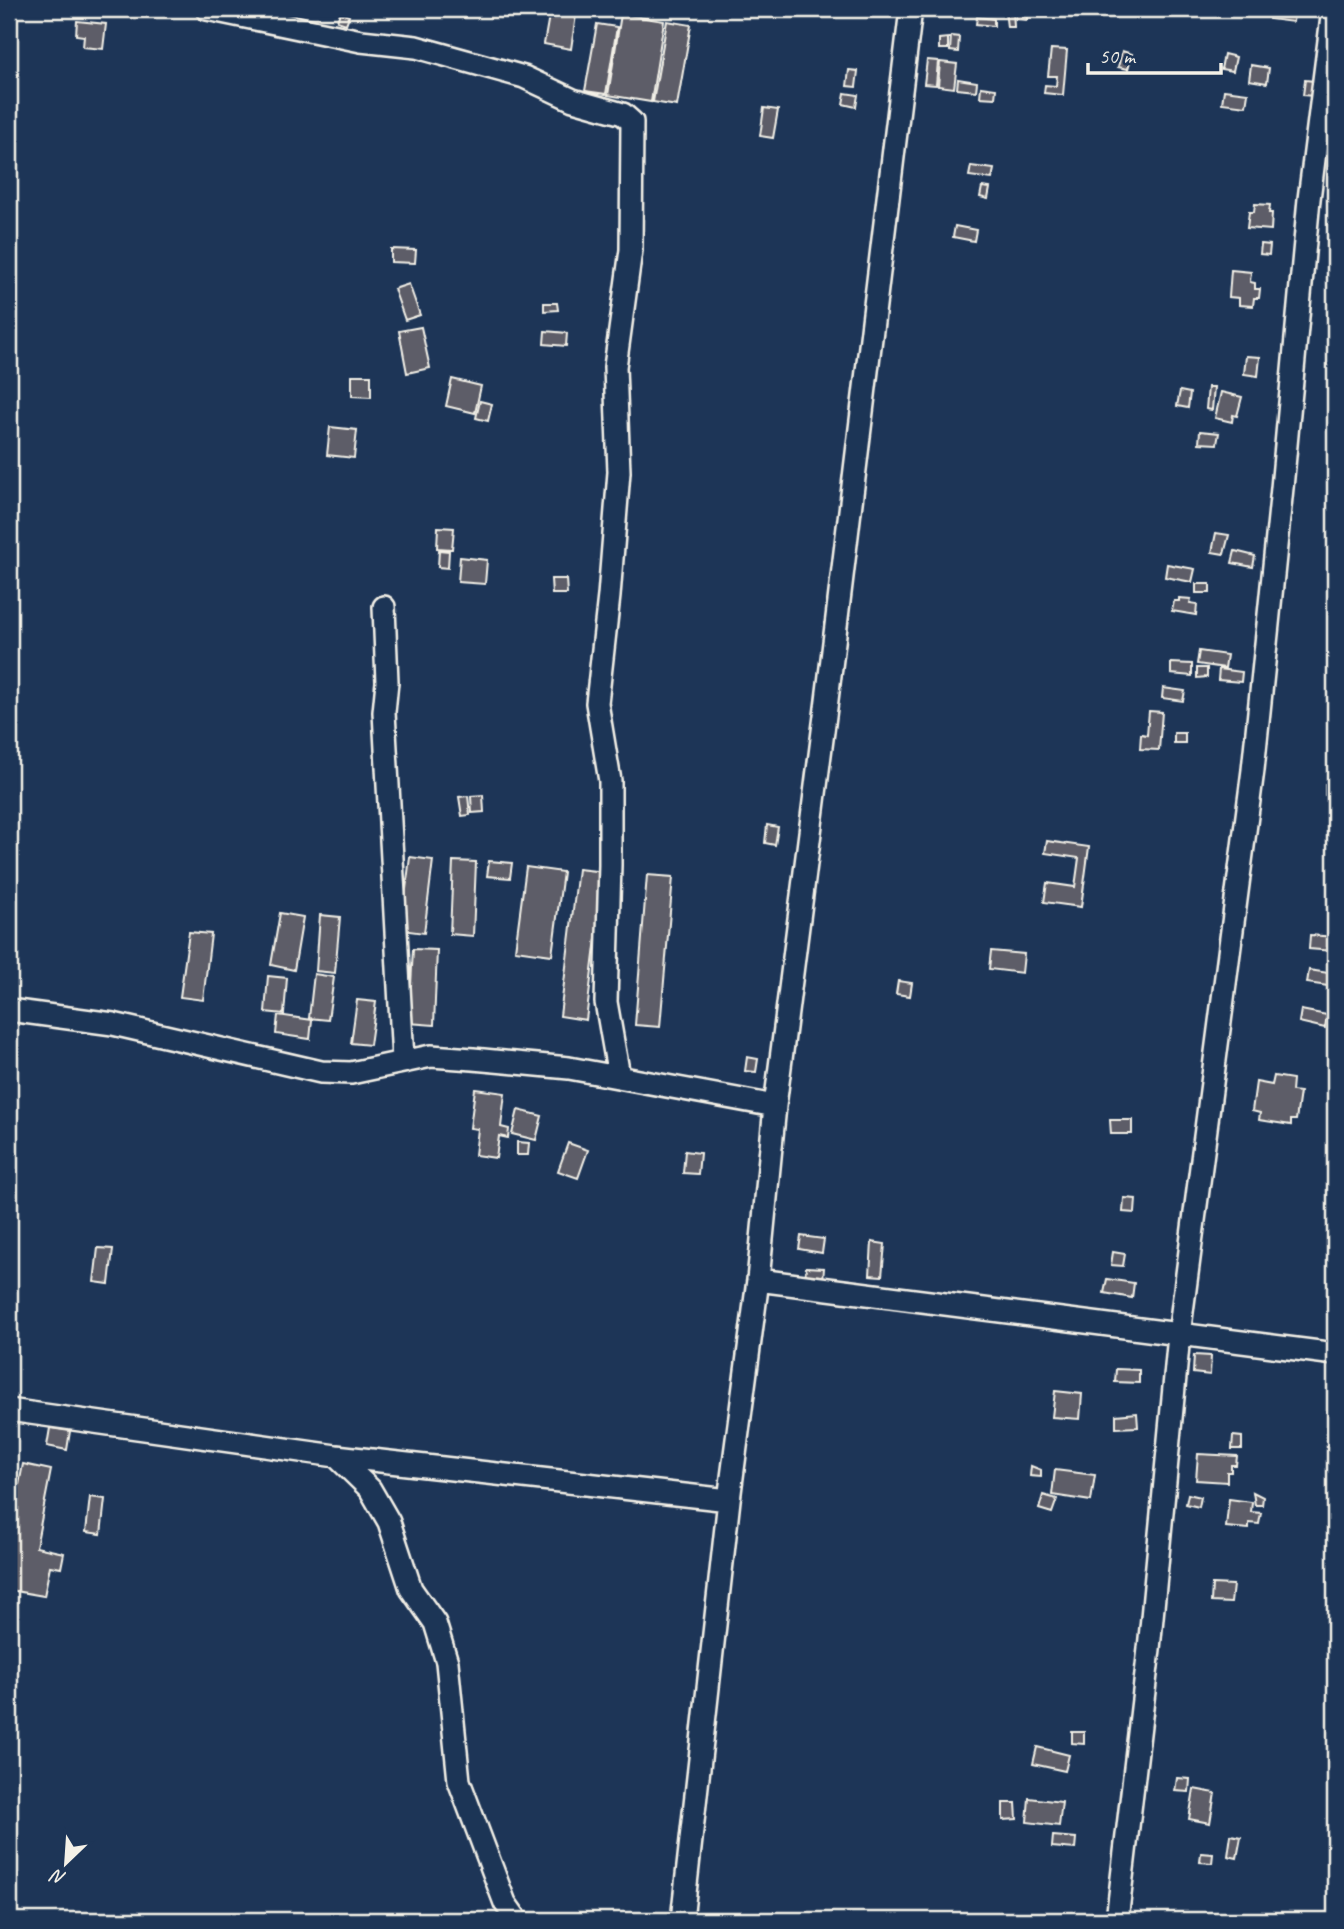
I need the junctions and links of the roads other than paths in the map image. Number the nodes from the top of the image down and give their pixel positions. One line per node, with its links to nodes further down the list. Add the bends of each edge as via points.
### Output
1 (207, 9): 7 (street, via 361,41 416,47 524,77 573,100 623,114 632,122 631,250 615,367 619,472 597,703 610,781 606,1002)
2 (911, 9): 8 (street)
3 (1333, 9): 10 (street, via 1309,199 1253,770)
4 (384, 607): 6 (street, via 384,712)
5 (9, 1010): 6 (street, via 113,1024 321,1072 351,1073)
6 (403, 1060): 7 (street, via 452,1057)
7 (619, 1076): 8 (street)
8 (775, 1106): 9 (street)
9 (758, 1280): 10 (street); 14 (street)
10 (1179, 1335): 11 (street); 17 (street)
11 (1335, 1354)
12 (9, 1410): 13 (street)
13 (336, 1456): 14 (street); 15 (street, via 370,1489 389,1522 411,1589 435,1623 447,1662 459,1781 505,1903)
14 (729, 1500): 16 (street)
15 (517, 1920)
16 (682, 1920)
17 (1117, 1920)

